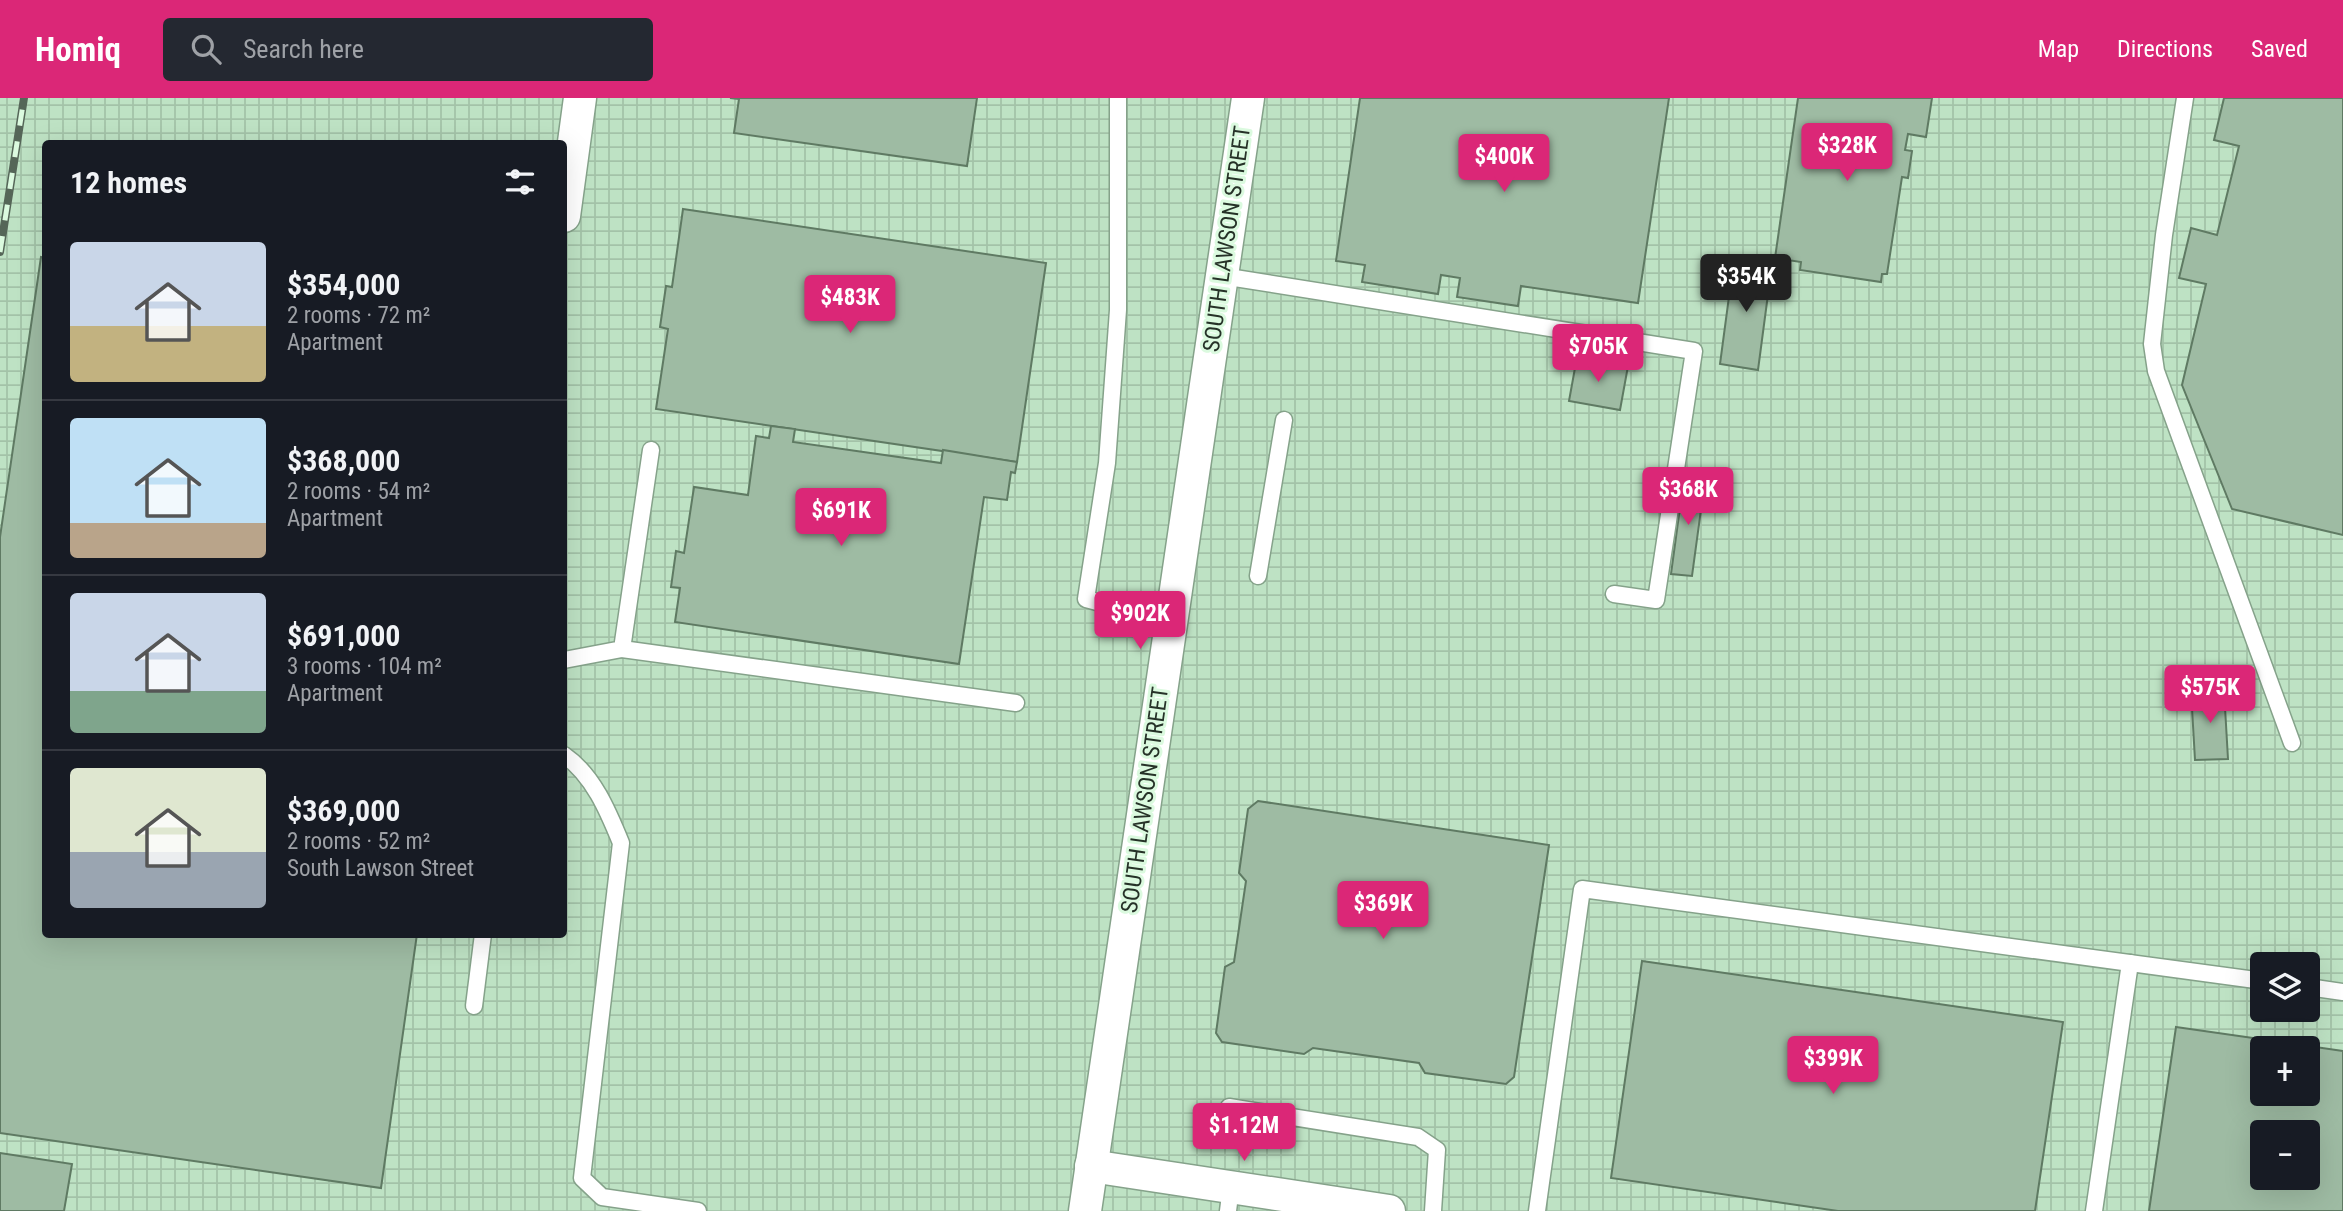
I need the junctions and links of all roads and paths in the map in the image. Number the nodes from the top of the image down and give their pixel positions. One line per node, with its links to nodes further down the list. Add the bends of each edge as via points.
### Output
1 (580, 98): 5 (street)
2 (1118, 98): 11 (lane, via 1118,310 1107,463 1086,599)
3 (1248, 98): 6 (street, SOUTH LAWSON STREET)
4 (2185, 98): 15 (lane, via 2152,344 2156,371)
5 (567, 194)
6 (1222, 276): 10 (lane, via 1694,351 1656,600); 11 (street, SOUTH LAWSON STREET)
7 (1284, 420): 9 (lane)
8 (651, 450): 12 (lane)
9 (1258, 576)
10 (1614, 594)
11 (1171, 622): 24 (street, SOUTH LAWSON STREET)
12 (622, 649): 13 (lane); 14 (lane)
13 (567, 659)
14 (1016, 703)
15 (2292, 743)
16 (567, 757): 26 (lane, via 604,802 621,843 582,1178 603,1197)
17 (482, 938): 22 (lane)
18 (2130, 963): 19 (lane); 30 (lane, via 1582,889); 31 (lane)
19 (2250, 979)
20 (2320, 989): 21 (lane)
21 (2343, 992)
22 (474, 1006)
23 (1229, 1107): 29 (lane, via 1418,1137 1437,1150)
24 (1091, 1166): 25 (street); 27 (street, SOUTH LAWSON STREET)
25 (1230, 1199): 28 (street)
26 (698, 1211)
27 (1084, 1211)
28 (1389, 1211)
29 (1433, 1211)
30 (1537, 1211)
31 (2094, 1211)

